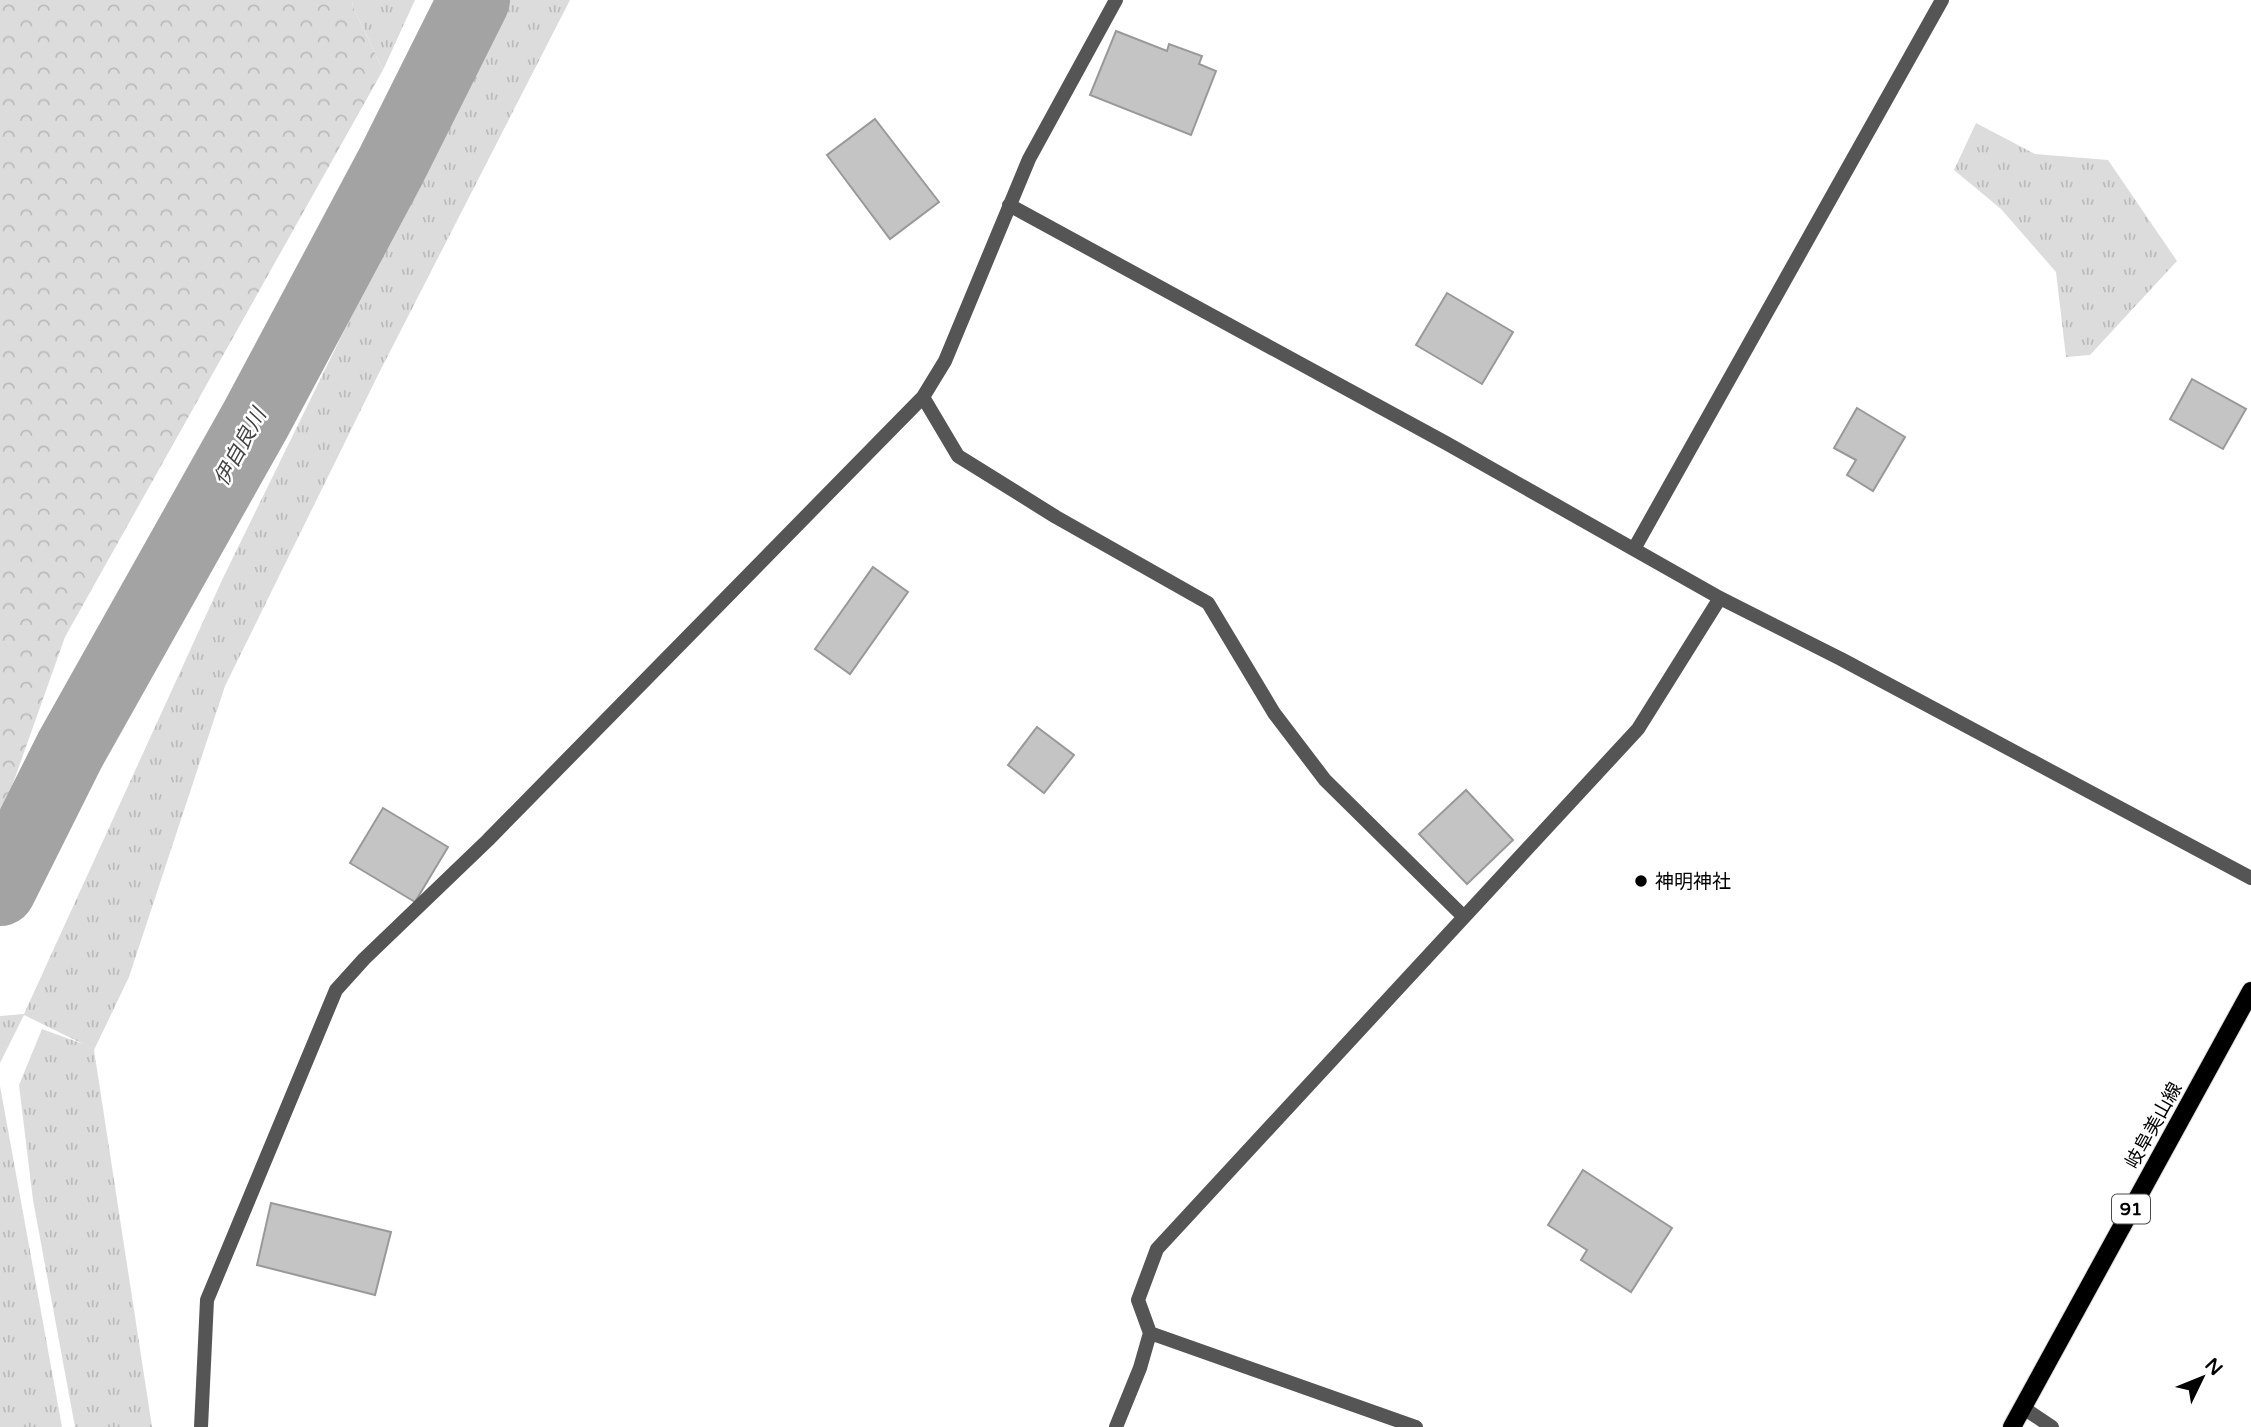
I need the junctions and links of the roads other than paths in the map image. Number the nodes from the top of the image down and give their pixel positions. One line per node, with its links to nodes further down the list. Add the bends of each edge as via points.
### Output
1 (1116, 0): 3 (street, via 1028,159)
2 (1942, 0): 5 (street)
3 (1009, 205): 4 (street, via 946,361); 5 (street)
4 (923, 397): 8 (street, via 958,456 1209,603 1274,713 1325,780); 12 (street, via 336,990 207,1300)
5 (1634, 549): 6 (street)
6 (1720, 598): 7 (street); 8 (street, via 1638,729)
7 (2251, 878)
8 (1464, 917): 10 (street, via 1157,1249 1138,1300)
9 (2251, 991): 11 (main road, 岐阜美山線 / 91)
10 (1150, 1333): 13 (street); 14 (street)
11 (2022, 1407): 15 (main road, 岐阜美山線 / 91); 16 (street)
12 (201, 1427)
13 (1116, 1427)
14 (1416, 1427)
15 (2012, 1427)
16 (2052, 1427)

